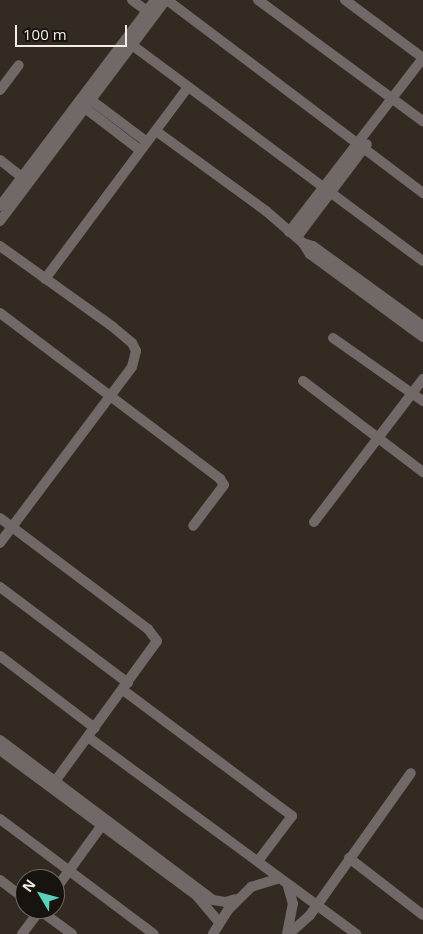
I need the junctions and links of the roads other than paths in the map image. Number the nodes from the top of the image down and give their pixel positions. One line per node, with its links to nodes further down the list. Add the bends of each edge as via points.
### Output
1 (132, 0): 6 (street)
2 (156, 0): 6 (street)
3 (167, 0): 7 (street); 18 (street)
4 (258, 0): 13 (street)
5 (345, 0): 8 (street)
6 (147, 11): 20 (street)
7 (132, 46): 11 (street); 14 (street)
8 (423, 58): 13 (street)
9 (19, 66): 12 (street)
10 (423, 68): 13 (street)
11 (188, 87): 16 (street); 21 (street)
12 (0, 90)
13 (395, 100): 15 (street); 18 (street)
14 (88, 104): 17 (street); 24 (street)
15 (423, 121)
16 (156, 131): 17 (street); 25 (street)
17 (144, 146): 28 (street)
18 (361, 146): 21 (street); 22 (street)
19 (0, 160): 20 (street)
20 (22, 177): 23 (street)
21 (327, 190): 25 (street); 27 (street)
22 (423, 193)
23 (0, 206)
24 (0, 221)
25 (296, 237): 30 (street); 31 (street, via 310,254)
26 (0, 246): 28 (street)
27 (423, 261)
28 (45, 279): 36 (street, via 132,343 136,351 132,367)
29 (0, 313): 36 (street)
30 (423, 326)
31 (423, 337)
32 (333, 338): 35 (street)
33 (423, 378): 35 (street)
34 (303, 381): 38 (street)
35 (412, 393): 37 (street); 38 (street)
36 (110, 397): 42 (street, via 224,485); 43 (street)
37 (423, 401)
38 (378, 439): 39 (street); 41 (street)
39 (423, 472)
40 (0, 518): 43 (street)
41 (314, 522)
42 (193, 526)
43 (12, 527): 44 (street); 47 (street, via 155,635 155,648)
44 (0, 543)
45 (0, 587): 47 (street)
46 (0, 656): 48 (street)
47 (126, 687): 48 (street); 57 (street, via 292,816)
48 (95, 728): 49 (street)
49 (88, 737): 53 (street); 57 (street)
50 (0, 740): 53 (street)
51 (0, 750): 55 (street)
52 (411, 773): 56 (street)
53 (56, 780): 64 (street, via 214,900)
54 (0, 819): 58 (street)
55 (102, 825): 58 (street); 69 (street, via 197,896)
56 (350, 858): 65 (street); 66 (street)
57 (258, 861): 60 (street)
58 (69, 871): 59 (street); 72 (street)
59 (65, 876)
60 (278, 879): 62 (street); 64 (street, via 256,884)
61 (0, 880): 63 (street)
62 (288, 886): 65 (street); 74 (street, via 293,904)
63 (15, 891)
64 (236, 899): 69 (street)
65 (317, 904): 74 (street, via 299,928); 75 (street)
66 (423, 915)
67 (33, 919): 70 (street)
68 (53, 919): 71 (street)
69 (219, 922): 73 (street)
70 (22, 934)
71 (72, 934)
72 (154, 934)
73 (212, 934)
74 (288, 934)
75 (356, 934)

